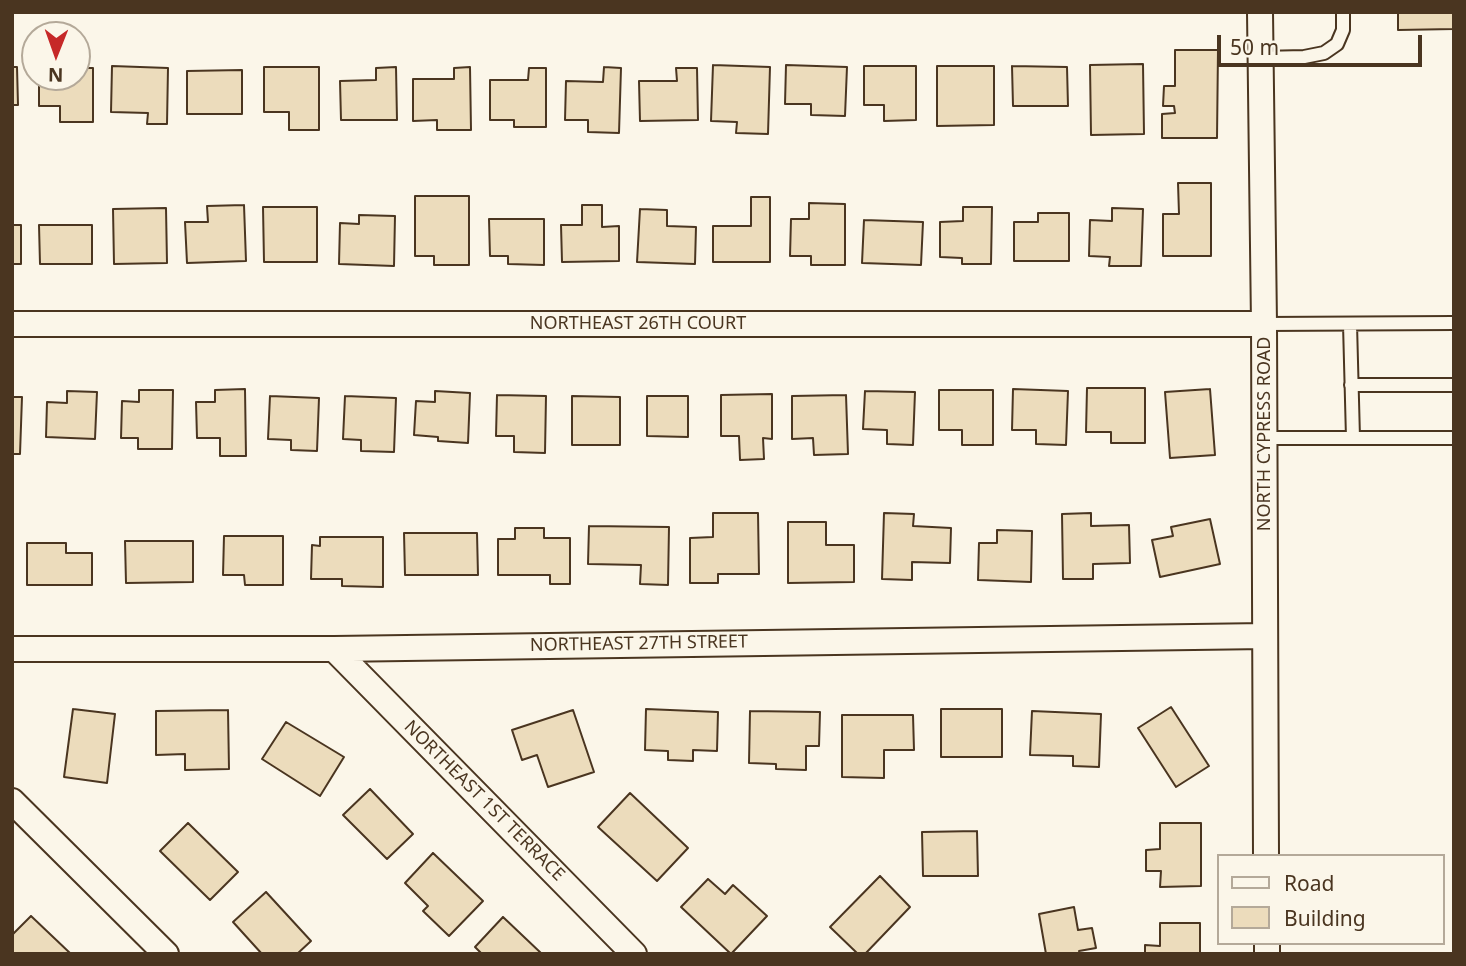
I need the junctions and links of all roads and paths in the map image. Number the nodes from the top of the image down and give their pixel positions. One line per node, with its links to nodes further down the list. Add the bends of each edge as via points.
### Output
1 (1260, 12): 3 (street, NORTH CYPRESS ROAD)
2 (1343, 12): 3 (lane, via 1337,44 1324,53)
3 (1261, 58): 6 (street, NORTH CYPRESS ROAD)
4 (1454, 323): 7 (lane)
5 (12, 324): 6 (street, NORTHEAST 26TH COURT)
6 (1264, 324): 7 (lane); 12 (street, NORTH CYPRESS ROAD)
7 (1350, 324): 8 (lane)
8 (1352, 385): 9 (lane); 10 (lane)
9 (1454, 385)
10 (1353, 438): 11 (lane); 12 (lane)
11 (1454, 438)
12 (1265, 439): 13 (street, NORTH CYPRESS ROAD)
13 (1265, 636): 15 (street, NORTHEAST 27TH STREET); 17 (street, NORTH CYPRESS ROAD)
14 (12, 649): 15 (street, NORTHEAST 27TH STREET)
15 (334, 649): 19 (street, NORTHEAST 1ST TERRACE)
16 (12, 801): 18 (street)
17 (1266, 854)
18 (166, 954)
19 (634, 954)

